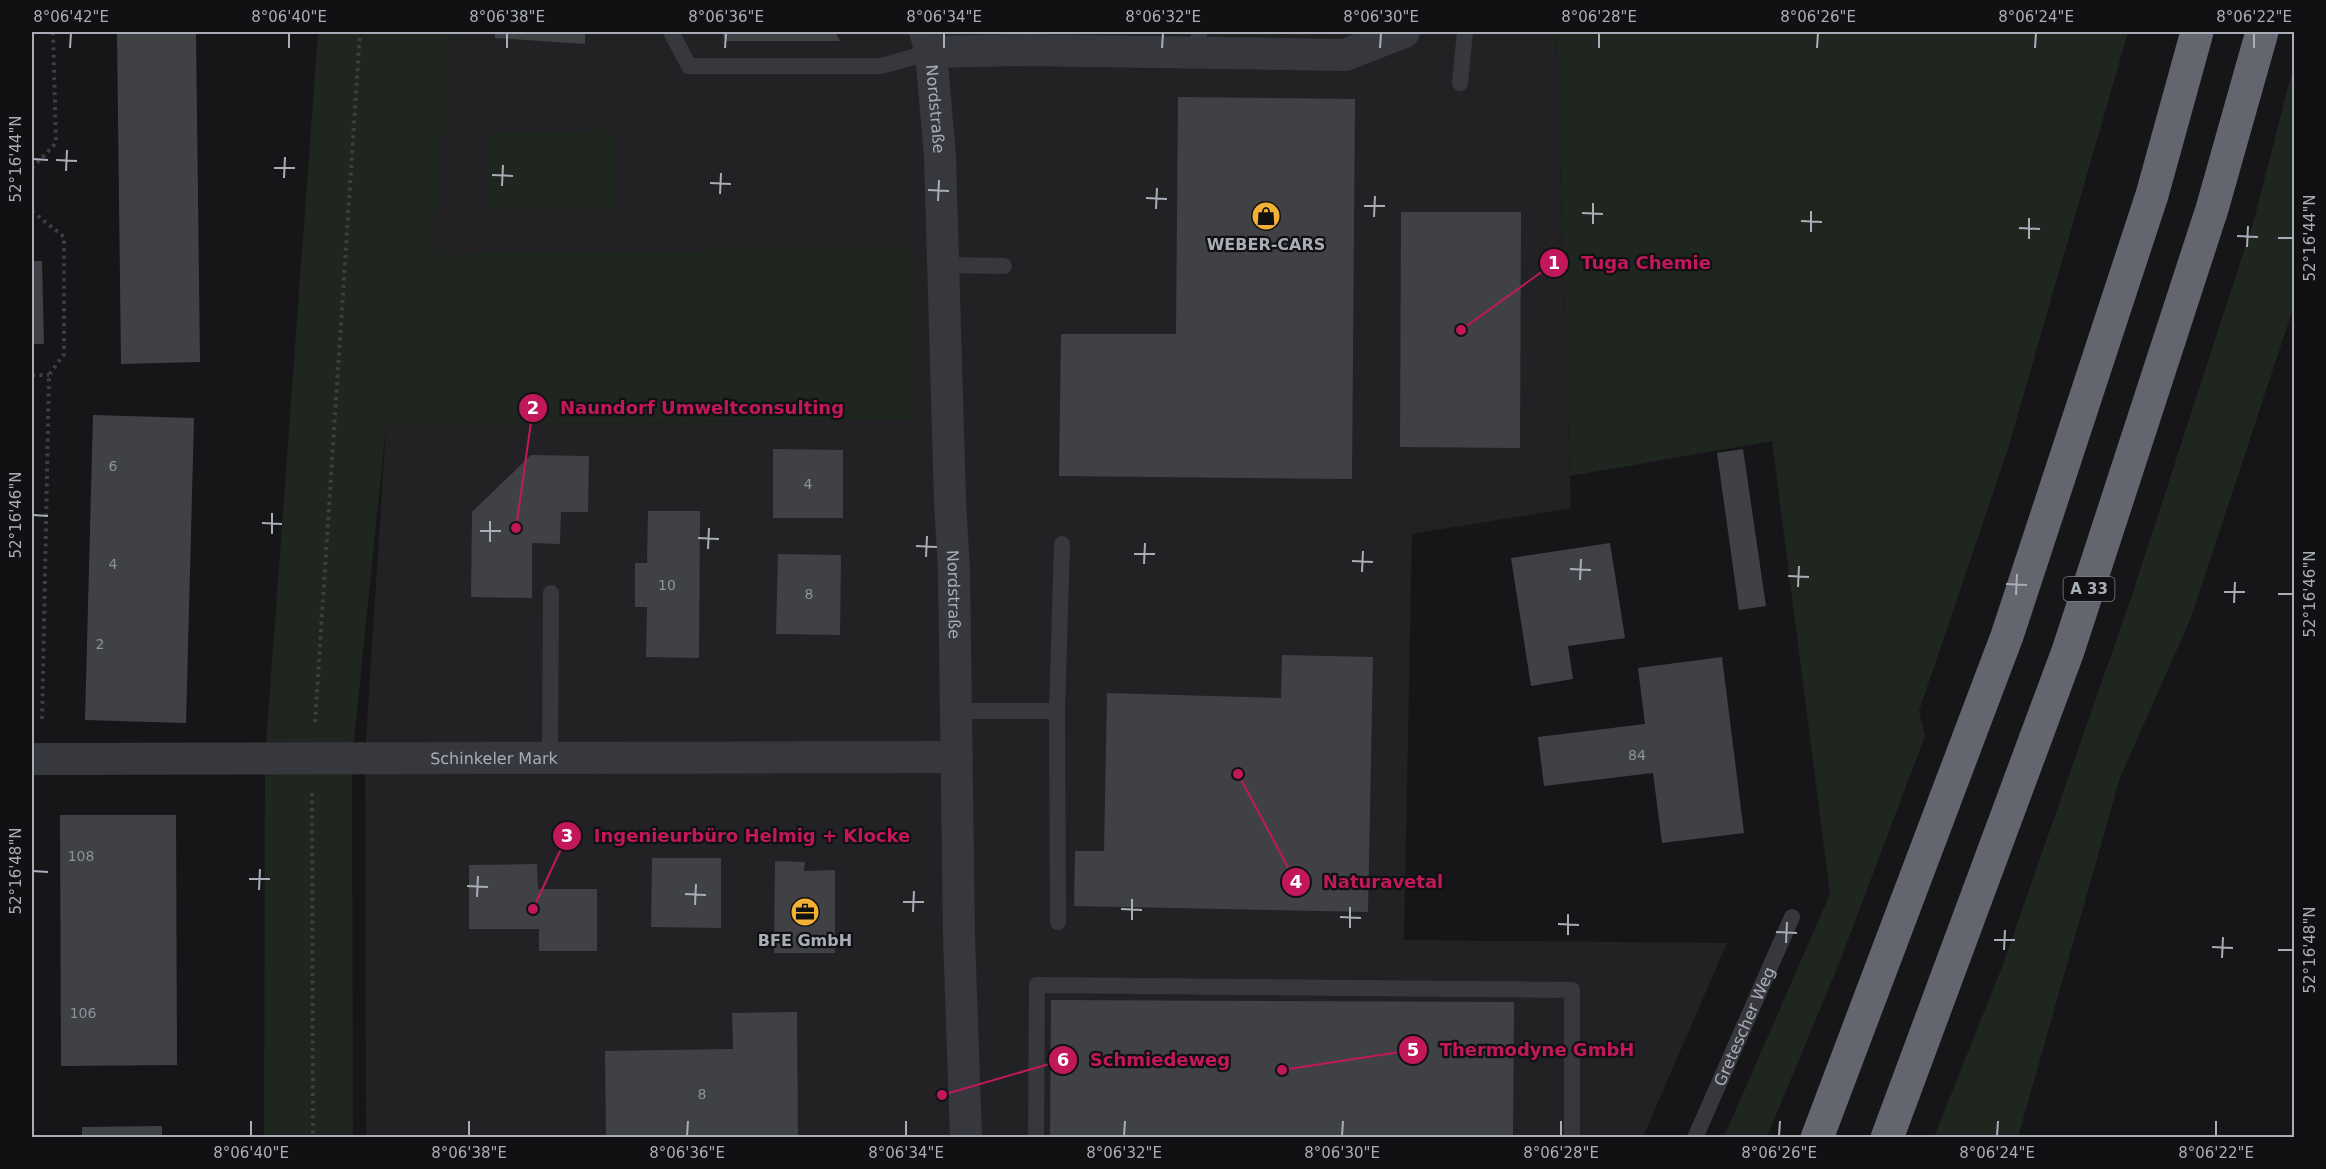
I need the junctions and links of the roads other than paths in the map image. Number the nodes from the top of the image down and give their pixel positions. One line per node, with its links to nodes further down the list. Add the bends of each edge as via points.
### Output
1 (671, 32): 6 (lane, via 689,66 881,66)
2 (1404, 32): 7 (street, Nordstraße, via 1345,55)
3 (1465, 32): 8 (lane)
4 (2197, 32): 24 (highway, via 2152,195 2007,636)
5 (2262, 32): 25 (highway, A 33, via 2212,209 2068,651)
6 (928, 42): 7 (street, Nordstraße, via 1023,50); 9 (street, Nordstraße, via 940,157)
7 (1199, 42)
8 (1460, 83)
9 (943, 265): 10 (lane); 13 (street, Nordstraße)
10 (1004, 266)
11 (1062, 544): 14 (lane)
12 (551, 592): 15 (lane)
13 (957, 711): 14 (lane); 16 (street, Nordstraße)
14 (1058, 711): 19 (lane)
15 (550, 757): 16 (street, Schinkeler Mark); 17 (street, Schinkeler Mark)
16 (957, 757): 20 (street, Nordstraße)
17 (36, 759)
18 (1792, 917): 23 (lane, Gretescher Weg)
19 (1058, 922)
20 (966, 1137)
21 (1036, 1137): 22 (lane, via 1036,985 1572,990)
22 (1572, 1137)
23 (1695, 1137)
24 (1817, 1137)
25 (1887, 1137)

